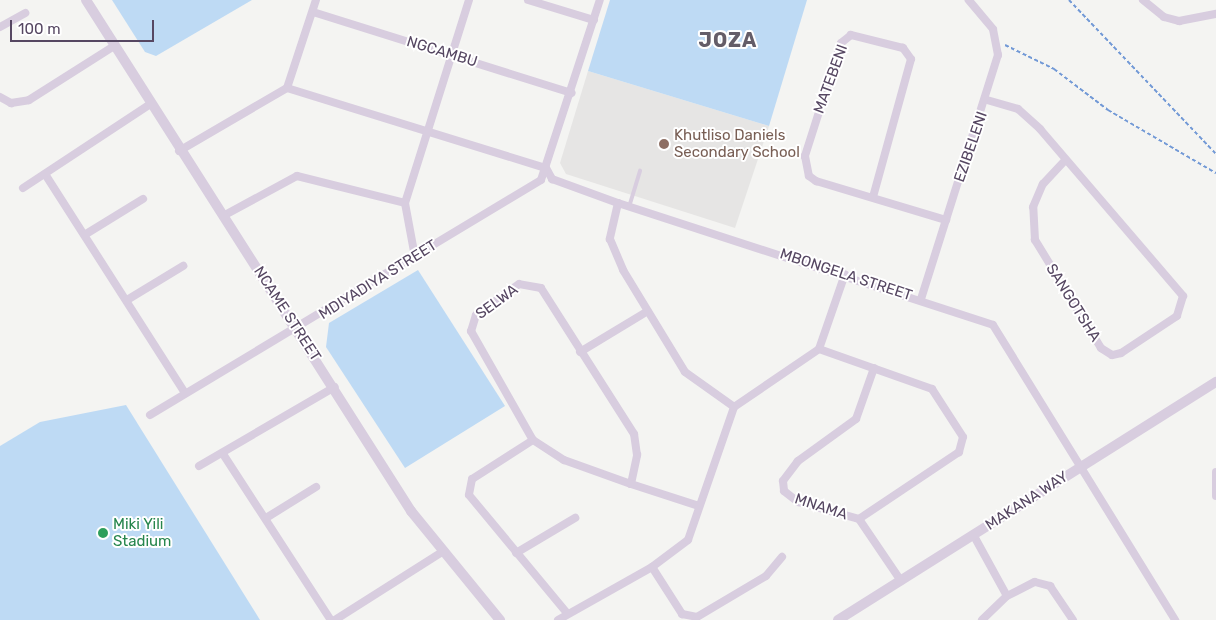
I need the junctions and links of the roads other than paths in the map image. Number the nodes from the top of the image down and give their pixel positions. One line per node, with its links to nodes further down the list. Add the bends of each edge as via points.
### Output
1 (86, 0): 13 (street, NCAME STREET)
2 (316, 0): 8 (street)
3 (469, 0): 14 (street)
4 (528, 0): 11 (street)
5 (600, 0): 11 (street)
6 (969, 0): 18 (street, EZIBELENI, via 998,41)
7 (1142, 0): 10 (street, via 1164,17 1179,21)
8 (312, 12): 14 (street, NGCAMBU); 15 (street)
9 (25, 13): 12 (street)
10 (1216, 14)
11 (594, 20): 16 (street)
12 (0, 27)
13 (114, 46): 17 (street, via 29,100 11,103); 19 (street, NCAME STREET)
14 (452, 55): 16 (street, NGCAMBU); 20 (street)
15 (287, 88): 20 (street); 21 (street)
16 (572, 93): 23 (street)
17 (0, 97)
18 (987, 100): 22 (street, SANGOTSHA, via 1018,109); 33 (street, EZIBELENI)
19 (149, 105): 21 (street, NCAME STREET); 25 (street)
20 (429, 130): 23 (street); 29 (street)
21 (179, 151): 32 (street, NCAME STREET)
22 (1065, 160): 22 (street, SANGOTSHA, via 1183,296 1177,316 1121,353 1112,355 1101,348 1034,240 1033,207 1043,184)
23 (546, 168): 30 (street, MBONGELA STREET, via 552,179); 35 (street, MDIYADIYA STREET, via 541,180)
24 (640, 171): 31 (lane)
25 (45, 174): 26 (street); 34 (street)
26 (23, 188)
27 (873, 197): 27 (street, MATEBENI, via 816,181 805,166 841,43 851,35 903,48 911,59); 33 (street, MATEBENI)
28 (143, 200): 34 (street)
29 (404, 203): 32 (street, via 297,176); 35 (street)
30 (618, 203): 31 (street, MBONGELA STREET); 40 (street, via 610,238 612,250)
31 (629, 207): 37 (street, MBONGELA STREET)
32 (223, 216): 41 (street, NCAME STREET)
33 (946, 220): 38 (street, EZIBELENI)
34 (86, 234): 39 (street)
35 (415, 257): 41 (street, MDIYADIYA STREET)
36 (184, 266): 39 (street)
37 (845, 274): 38 (street, MBONGELA STREET); 42 (street)
38 (921, 299): 53 (street, MBONGELA STREET, via 993,325)
39 (127, 300): 47 (street)
40 (648, 311): 43 (street); 48 (street, via 692,381)
41 (298, 328): 46 (street, NCAME STREET); 47 (street, MDIYADIYA STREET)
42 (819, 349): 44 (street); 48 (street)
43 (580, 352): 50 (street, SELWA, via 534,284 519,284 472,319 475,340); 55 (street, SELWA, via 634,434 636,455)
44 (874, 368): 61 (street, MNAMA, via 856,420 798,461 783,481 784,491 798,502); 61 (street, via 932,388 958,428 963,445 959,452)
45 (1215, 385): 53 (street, MAKANA WAY)
46 (335, 388): 51 (street); 63 (street, NCAME STREET, via 411,511)
47 (185, 393): 49 (street, MDIYADIYA STREET)
48 (734, 406): 58 (street)
49 (150, 415)
50 (533, 440): 55 (street, SELWA, via 564,460); 64 (street, via 472,479 469,490 473,502)
51 (222, 454): 52 (street); 59 (street)
52 (199, 466)
53 (1078, 468): 62 (street, MAKANA WAY); 77 (street, MBONGELA STREET)
54 (1216, 472): 57 (street)
55 (631, 484): 58 (street, SELWA)
56 (316, 487): 59 (street)
57 (1216, 496)
58 (699, 506): 66 (street, via 688,540)
59 (266, 518): 70 (street)
60 (575, 518): 64 (street)
61 (859, 519): 67 (street, MNAMA)
62 (974, 536): 67 (street, MAKANA WAY); 68 (street)
63 (442, 552): 71 (street); 72 (street, NCAME STREET)
64 (516, 552): 69 (street)
65 (782, 557): 66 (street, via 766,576 697,617 682,614)
66 (652, 567): 69 (street)
67 (901, 580): 74 (street, MAKANA WAY)
68 (1007, 596): 75 (street); 76 (street, via 1042,582 1050,586)
69 (567, 613): 73 (street)
70 (331, 620)
71 (335, 620)
72 (500, 620)
73 (558, 620)
74 (838, 620)
75 (982, 620)
76 (1072, 620)
77 (1176, 620)

